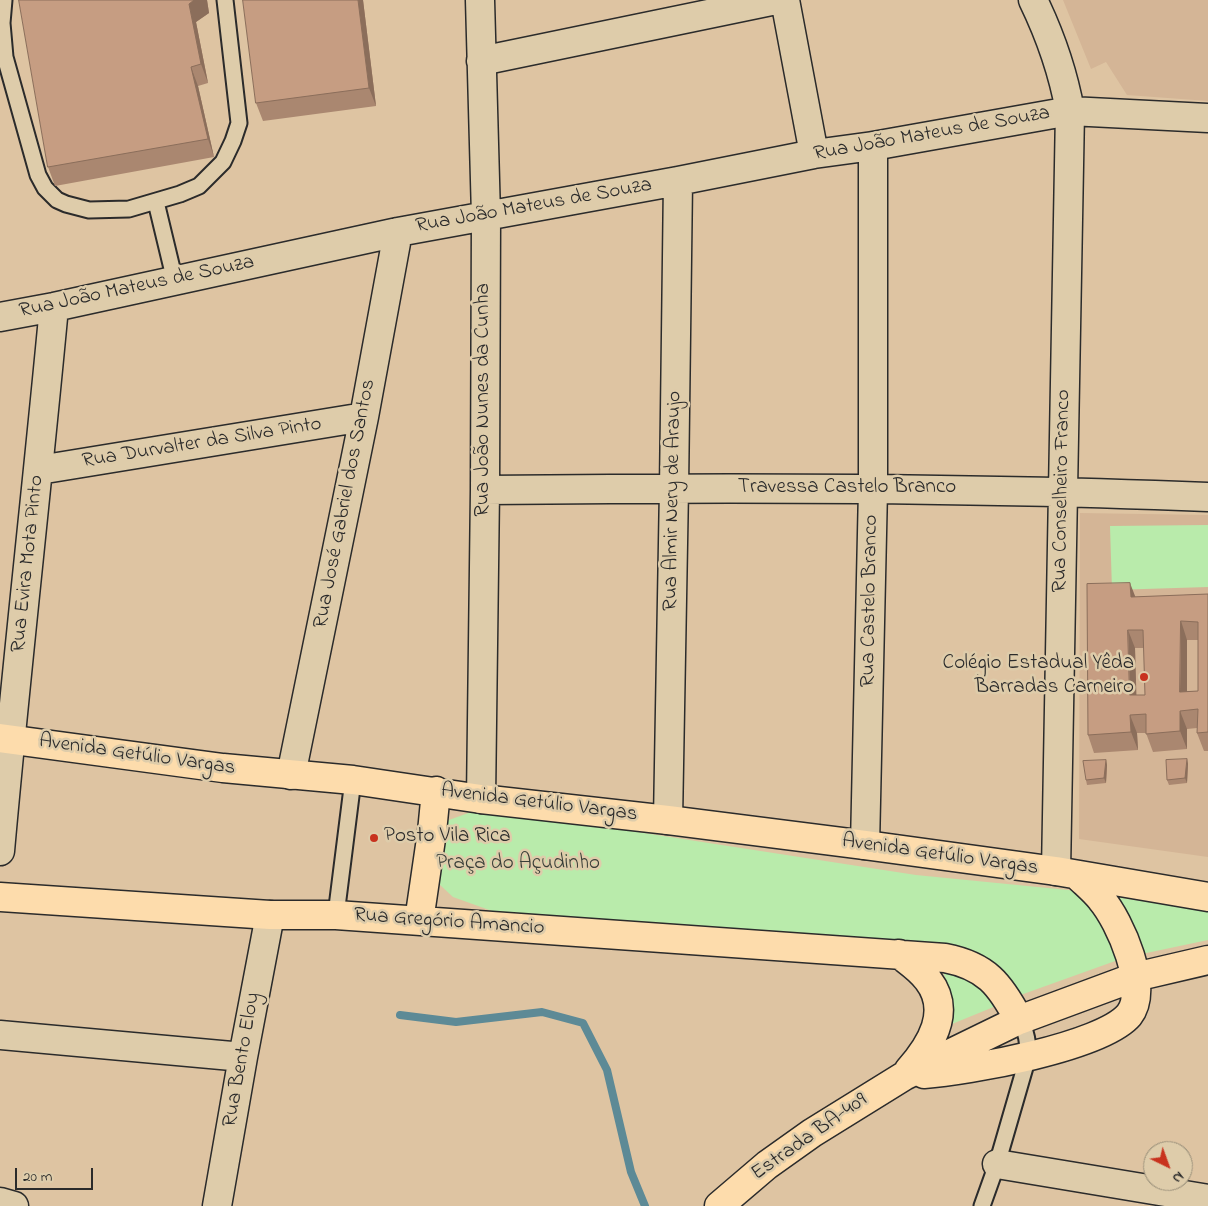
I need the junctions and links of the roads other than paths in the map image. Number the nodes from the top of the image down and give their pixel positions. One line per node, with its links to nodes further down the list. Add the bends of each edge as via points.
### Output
1 (4, 0): 13 (lane, via 5,57 38,175 46,188 57,200 89,210 129,209)
2 (225, 0): 13 (lane, via 239,123 233,141 223,162 199,186)
3 (480, 0): 7 (street, Rua João Nunes da Cunha)
4 (776, 0): 7 (street)
5 (785, 0): 11 (street)
6 (1033, 0): 8 (street, Rua Conselheiro Franco, via 1058,61)
7 (481, 61): 14 (street, Rua João Nunes da Cunha)
8 (1070, 111): 9 (street, Rua João Mateus de Souza); 10 (street, Rua João Mateus de Souza); 24 (street, Rua Conselheiro Franco)
9 (1208, 118)
10 (873, 146): 11 (street, Rua João Mateus de Souza); 22 (street, Rua Castelo Branco)
11 (814, 154): 12 (street, Rua João Mateus de Souza)
12 (678, 181): 14 (street, Rua João Mateus de Souza); 21 (street, Rua Almir Nery de Araujo)
13 (156, 202): 16 (lane)
14 (486, 216): 15 (street, Rua João Mateus de Souza); 23 (street, Rua João Nunes da Cunha)
15 (398, 232): 16 (street, Rua João Mateus de Souza); 19 (street, Rua José Gabriel dos Santos)
16 (175, 281): 17 (street, Rua João Mateus de Souza)
17 (54, 307): 18 (street, Rua João Mateus de Souza); 20 (street, Rua Evira Mota Pinto)
18 (0, 317)
19 (364, 417): 20 (street, Rua Durvalter da Silva Pinto); 27 (street, Rua José Gabriel dos Santos)
20 (39, 470): 26 (street, Rua Evira Mota Pinto)
21 (674, 488): 22 (street, Travessa Castelo Branco); 23 (street, Travessa Castelo Branco); 31 (street, Rua Almir Nery de Araujo)
22 (873, 489): 24 (street, Travessa Castelo Branco); 32 (street, Rua Castelo Branco)
23 (485, 490): 30 (street, Rua João Nunes da Cunha)
24 (1063, 491): 25 (street, Travessa Castelo Branco); 34 (street, Rua Conselheiro Franco)
25 (1208, 497)
26 (5, 738): 27 (main road, Avenida Getúlio Vargas); 33 (street, Rua Evira Mota Pinto)
27 (291, 775): 28 (main road, Avenida Getúlio Vargas)
28 (353, 780): 29 (main road, Avenida Getúlio Vargas); 38 (lane)
29 (436, 791): 30 (main road, Avenida Getúlio Vargas); 39 (main road)
30 (481, 799): 31 (main road, Avenida Getúlio Vargas)
31 (668, 820): 32 (main road, Avenida Getúlio Vargas)
32 (865, 846): 34 (main road, Avenida Getúlio Vargas)
33 (0, 851)
34 (1066, 873): 36 (main road, Avenida Getúlio Vargas); 42 (main road, via 1102,900 1118,925)
35 (0, 897): 37 (main road, Rua Gregório Amancio)
36 (1208, 898)
37 (270, 915): 38 (main road, Rua Gregório Amancio); 46 (street, Rua Bento Eloy)
38 (336, 915): 39 (main road, Rua Gregório Amancio)
39 (419, 921): 40 (main road, Rua Gregório Amancio)
40 (899, 954): 43 (main road, Rua Gregório Amancio, via 945,958 979,969 1008,998); 47 (main road, via 928,980 938,999 939,1010 929,1045)
41 (1208, 960): 42 (main road)
42 (1135, 977): 43 (main road); 45 (main road, via 1134,1005 1120,1024 1091,1037)
43 (1019, 1020): 45 (lane, via 1028,1043); 47 (main road)
44 (0, 1035): 46 (street)
45 (1028, 1056): 47 (main road, via 950,1072); 48 (lane)
46 (243, 1057): 52 (street, Rua Bento Eloy)
47 (904, 1076): 53 (main road, Estrada BA-409, via 812,1132)
48 (997, 1164): 49 (street); 54 (lane)
49 (1208, 1199)
50 (0, 1202): 51 (street)
51 (14, 1206)
52 (217, 1206)
53 (719, 1206)
54 (982, 1206)

